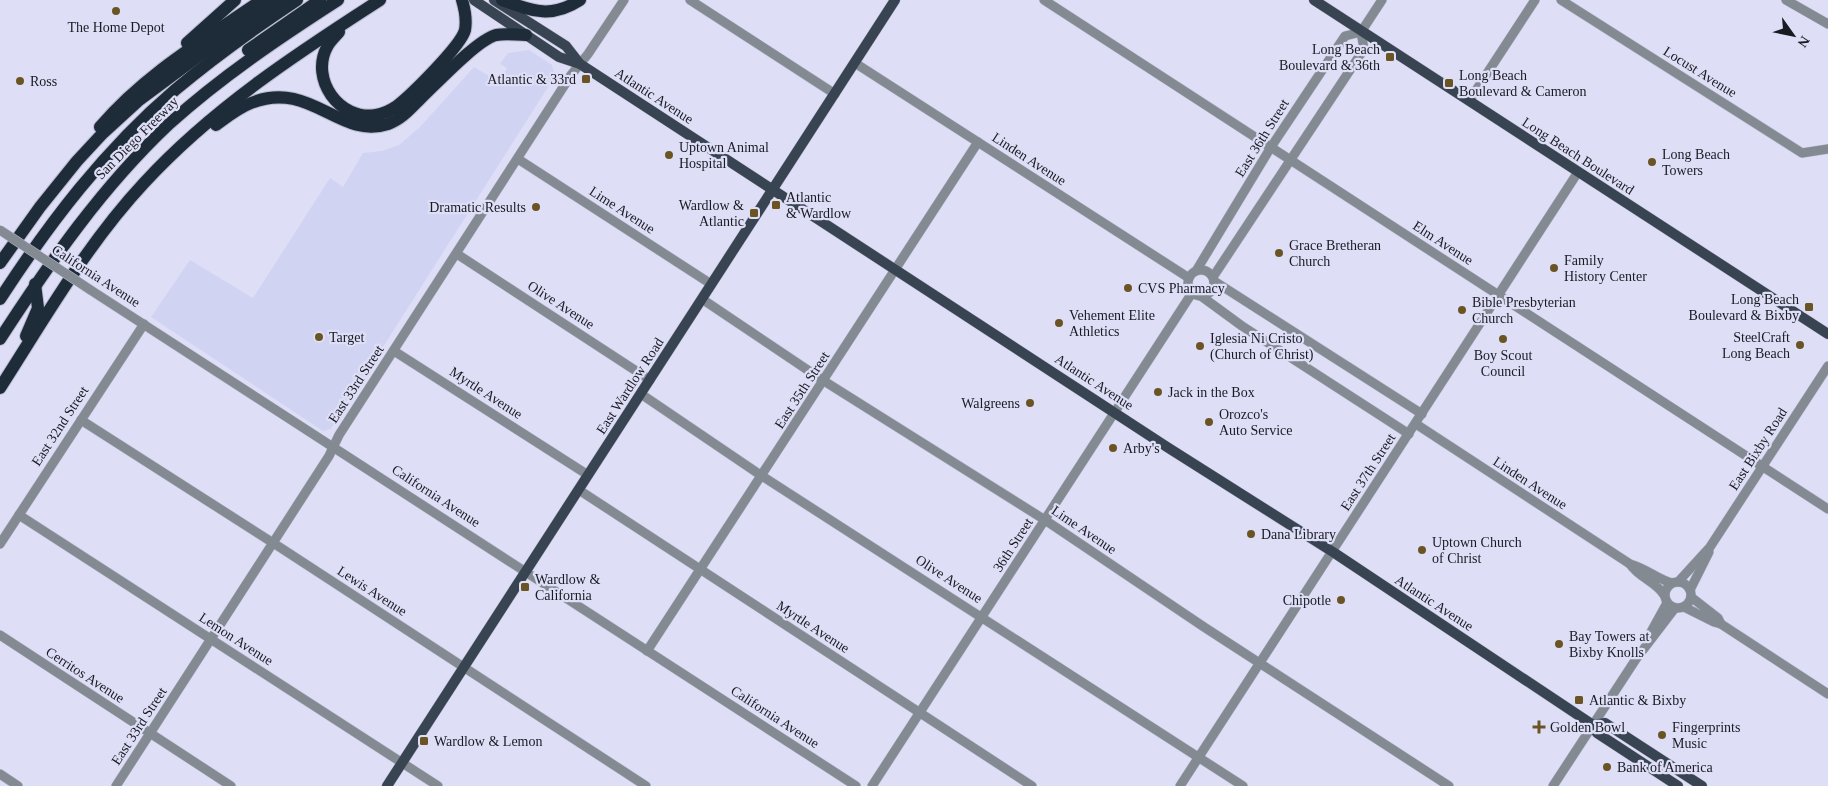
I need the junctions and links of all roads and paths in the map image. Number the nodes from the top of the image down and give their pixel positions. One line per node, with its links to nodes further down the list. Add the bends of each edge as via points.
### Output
1 (235, 0): 27 (highway, via 184,45)
2 (262, 0): 27 (highway)
3 (291, 0): 38 (highway, via 270,5 138,101)
4 (297, 0): 23 (highway, San Diego Freeway)
5 (312, 0): 23 (highway, via 278,22)
6 (320, 0): 54 (highway, via 218,72 137,144 65,229)
7 (338, 0): 48 (highway, San Diego Freeway, via 249,60 169,125 102,194)
8 (462, 0): 22 (highway, via 466,22 457,45 396,106 369,115 354,113 335,100 326,88 322,65 330,42)
9 (474, 0): 26 (main road, Atlantic Avenue)
10 (494, 0): 29 (main road, Atlantic Avenue, via 566,46)
11 (502, 0): 12 (highway, via 532,11 546,12 565,9)
12 (580, 0)
13 (624, 0): 29 (street, East 33rd Street)
14 (690, 0): 30 (street)
15 (896, 0): 28 (main road, East Wardlow Road)
16 (1044, 0): 33 (street, Elm Avenue)
17 (1314, 0): 25 (main road, Long Beach Boulevard)
18 (1382, 0): 25 (street)
19 (1535, 0): 31 (street)
20 (1561, 0): 34 (street, Locust Avenue, via 1802,153)
21 (1786, 0): 24 (street)
22 (375, 3): 35 (highway, via 246,91)
23 (264, 22): 52 (highway, San Diego Freeway, via 176,90 114,149 59,214)
24 (1828, 24)
25 (1362, 32): 31 (main road, Long Beach Boulevard); 33 (street, East 36th Street, via 1345,36); 37 (street, via 1364,49)
26 (526, 35): 29 (main road, Atlantic Avenue, via 559,57); 35 (highway, via 505,34 479,43 409,110 388,124 362,126 295,98 267,98 242,106)
27 (175, 59): 38 (highway, via 116,109 89,140)
28 (855, 63): 30 (main road, East Wardlow Road); 32 (street, Linden Avenue)
29 (580, 64): 36 (street, East 33rd Street); 40 (main road, Atlantic Avenue)
30 (835, 94): 40 (main road, East Wardlow Road)
31 (1469, 101): 39 (main road, Long Beach Boulevard)
32 (978, 142): 44 (street, East 35th Street); 46 (street, Linden Avenue)
33 (1271, 147): 37 (street, Elm Avenue); 45 (street, East 36th Street)
34 (1828, 149)
35 (167, 159): 60 (highway, via 100,236)
36 (518, 159): 42 (street, East 33rd Street); 49 (street, Lime Avenue)
37 (1291, 160): 47 (street); 51 (street, Elm Avenue)
38 (77, 161): 43 (highway)
39 (1578, 172): 51 (street, East 37th Street); 56 (main road, Long Beach Boulevard)
40 (772, 190): 44 (main road, Atlantic Avenue); 49 (main road, East Wardlow Road)
41 (0, 230): 55 (street, California Avenue, bridge)
42 (457, 254): 58 (street, East 33rd Street); 61 (street, Olive Avenue)
43 (0, 263)
44 (896, 269): 62 (street, East 35th Street); 65 (main road, Atlantic Avenue)
45 (1196, 271): 46 (street); 47 (street, via 1207,272)
46 (1189, 278): 50 (street, via 1188,286)
47 (1213, 279): 50 (street, via 1214,286 1209,293); 66 (street)
48 (36, 284): 57 (highway, San Diego Freeway); 60 (highway, via 38,308)
49 (711, 284): 53 (main road, East Wardlow Road)
50 (1197, 295): 65 (street, 36th Street); 69 (street)
51 (1498, 295): 66 (street, East 37th Street); 71 (street, Elm Avenue)
52 (0, 299)
53 (702, 299): 61 (main road, East Wardlow Road); 62 (street, Lime Avenue)
54 (0, 324)
55 (144, 324): 67 (street, East 32nd Street); 70 (street, California Avenue)
56 (1828, 334)
57 (0, 339)
58 (394, 351): 70 (street, East 33rd Street); 72 (street, Myrtle Avenue)
59 (1828, 366): 71 (street, East Bixby Road)
60 (8, 375): 63 (highway)
61 (650, 380): 64 (main road, East Wardlow Road)
62 (824, 381): 73 (street, East 35th Street); 77 (street, Lime Avenue)
63 (0, 388)
64 (640, 394): 72 (main road, East Wardlow Road); 73 (street, Olive Avenue)
65 (1115, 412): 77 (street, 36th Street); 81 (main road, Atlantic Avenue)
66 (1422, 414): 68 (street, East 37th Street)
67 (81, 420): 76 (street, East 32nd Street); 78 (street, Lewis Avenue)
68 (1416, 424): 69 (street, East 37th Street); 82 (street, Linden Avenue)
69 (1408, 434): 81 (street, East 37th Street)
70 (334, 447): 78 (street, East 33rd Street); 83 (street, California Avenue)
71 (1763, 466): 75 (street, Elm Avenue); 80 (street, East Bixby Road)
72 (588, 476): 74 (main road, East Wardlow Road)
73 (762, 476): 84 (street, East 35th Street); 88 (street, Olive Avenue)
74 (579, 490): 83 (main road, East Wardlow Road); 84 (street, Myrtle Avenue)
75 (1828, 509)
76 (19, 515): 79 (street, East 32nd Street); 91 (street, Lemon Avenue)
77 (1045, 520): 88 (street, 36th Street); 93 (street, Lime Avenue)
78 (273, 543): 91 (street, East 33rd Street); 94 (street, Lewis Avenue)
79 (0, 544)
80 (1710, 546): 85 (street, East Bixby Road); 86 (street, East Bixby Road)
81 (1333, 552): 93 (street, East 37th Street); 97 (main road, Atlantic Avenue)
82 (1630, 564): 85 (street, via 1665,582); 87 (street)
83 (527, 571): 92 (street, California Avenue); 94 (main road, East Wardlow Road)
84 (700, 571): 92 (street, East 35th Street); 96 (street, Myrtle Avenue)
85 (1675, 583): 86 (street, via 1686,584); 87 (street, East Bixby Road, via 1667,587)
86 (1690, 593): 87 (street, East Bixby Road, via 1690,602); 89 (street)
87 (1673, 604): 89 (street); 97 (street, via 1651,632 1646,645)
88 (983, 617): 96 (street, 36th Street); 99 (street, Olive Avenue)
89 (1721, 624): 95 (street)
90 (0, 635): 98 (street, Cerritos Avenue)
91 (211, 639): 98 (street, East 33rd Street); 100 (street, Lemon Avenue)
92 (647, 651): 109 (street, California Avenue)
93 (1261, 662): 99 (street, East 37th Street); 114 (street, Lime Avenue)
94 (464, 667): 100 (main road, East Wardlow Road); 108 (street, Lewis Avenue)
95 (1828, 694)
96 (921, 712): 110 (street, 36th Street); 111 (street, Myrtle Avenue)
97 (1593, 725): 102 (main road, Atlantic Avenue, via 1605,723); 115 (street); 116 (main road, Atlantic Avenue, via 1597,733)
98 (150, 734): 104 (street, East 33rd Street); 105 (street, Cerritos Avenue)
99 (1199, 757): 112 (street, East 37th Street); 113 (street, Olive Avenue)
100 (402, 763): 106 (main road, East Wardlow Road); 107 (street, Lemon Avenue)
101 (0, 774): 103 (street)
102 (1696, 784)
103 (18, 786)
104 (116, 786)
105 (231, 786)
106 (387, 786)
107 (438, 786)
108 (646, 786)
109 (856, 786)
110 (872, 786)
111 (1032, 786)
112 (1180, 786)
113 (1242, 786)
114 (1449, 786)
115 (1553, 786)
116 (1678, 786)

